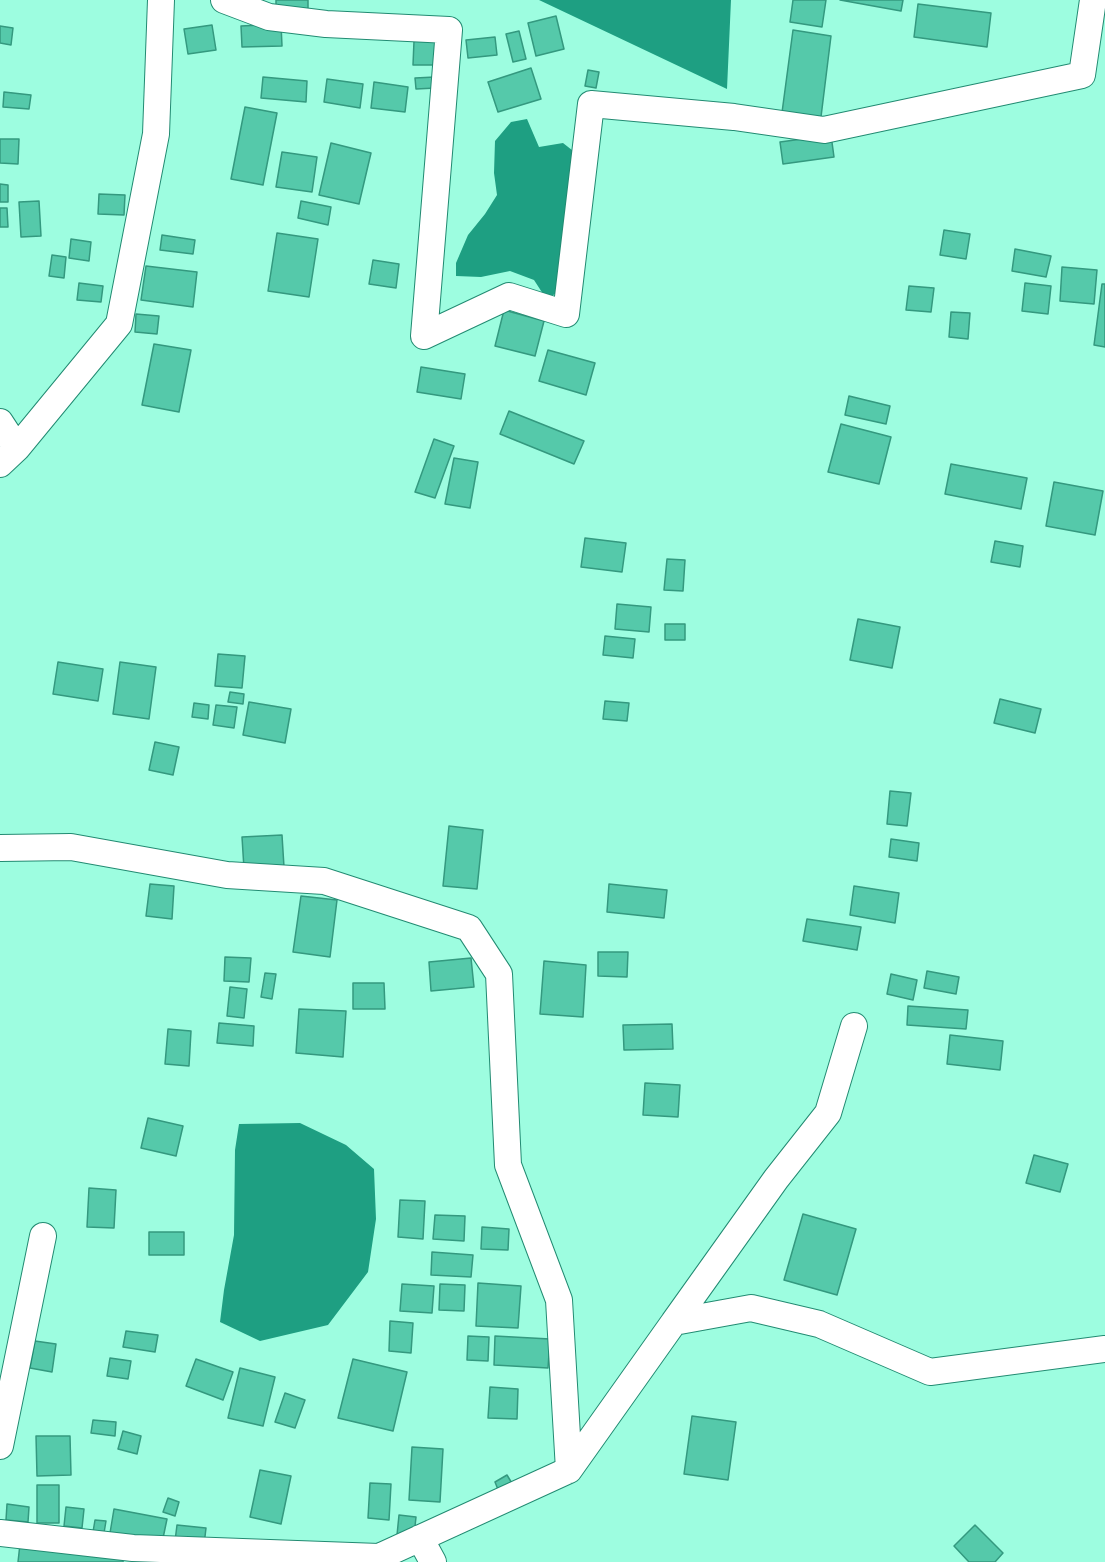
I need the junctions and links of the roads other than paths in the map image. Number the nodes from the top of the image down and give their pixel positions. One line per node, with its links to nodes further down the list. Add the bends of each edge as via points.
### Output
1 (161, 0): 5 (street, via 156,134 119,324)
2 (224, 0): 3 (street, via 269,17 449,30 424,336 509,296 566,314 591,104 824,130 1082,75)
3 (1093, 0)
4 (0, 422): 5 (street)
5 (9, 456)
6 (0, 848): 12 (street, via 71,848 227,875 324,881 468,928 499,974 508,1165 559,1300)
7 (854, 1026): 9 (street, via 828,1113)
8 (43, 1236): 11 (street)
9 (674, 1322): 10 (street, via 751,1308 819,1324 930,1372); 12 (street)
10 (1105, 1349)
11 (0, 1446)
12 (569, 1470): 14 (street)
13 (0, 1533): 15 (street)
14 (420, 1538): 15 (street, via 379,1557); 16 (street)
15 (133, 1555)
16 (433, 1562)

